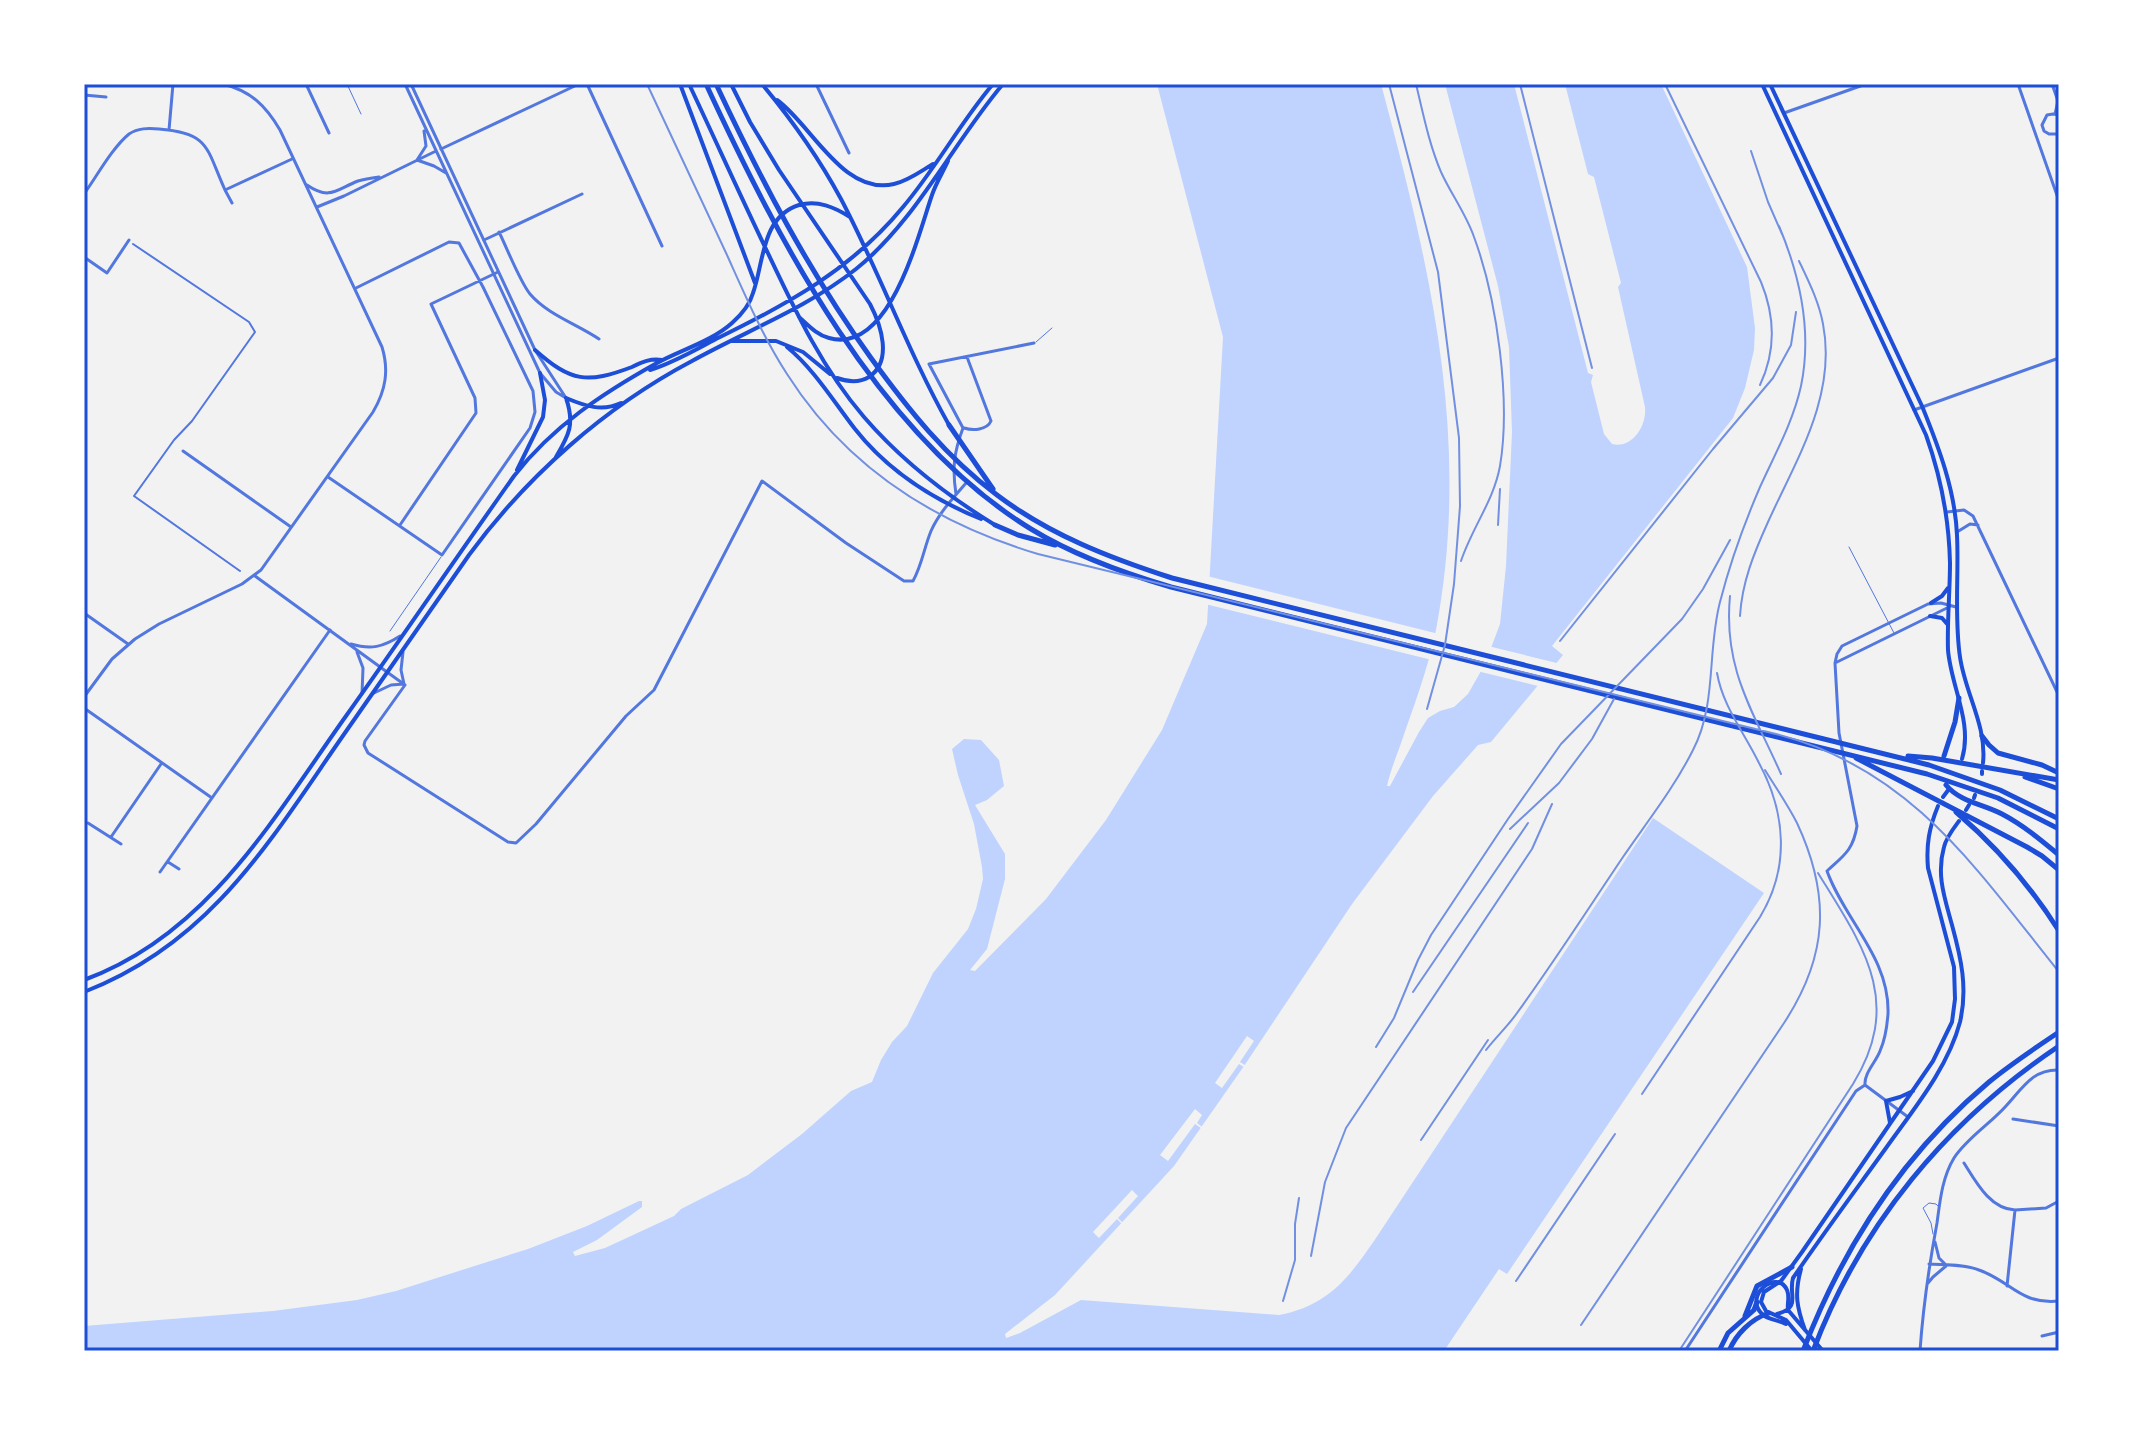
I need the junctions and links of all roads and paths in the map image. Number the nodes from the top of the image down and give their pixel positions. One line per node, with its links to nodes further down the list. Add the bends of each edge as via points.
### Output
1 (173, 84): 33 (street)
2 (223, 84): 40 (street, via 246,92 266,109)
3 (306, 84): 34 (street)
4 (347, 84): 27 (lane)
5 (405, 84): 30 (street)
6 (411, 84): 36 (street)
7 (579, 84): 36 (street)
8 (587, 84): 58 (street)
9 (680, 84): 62 (main road)
10 (689, 84): 64 (main road)
11 (706, 84): 97 (highway, via 796,261 898,411 975,489)
12 (716, 84): 88 (highway, via 791,234 862,346 925,429)
13 (731, 84): 69 (main road, via 779,170 870,304 878,321 882,358 865,379 850,382)
14 (762, 84): 25 (main road)
15 (816, 84): 38 (street)
16 (993, 84): 42 (main road)
17 (1003, 84): 39 (main road)
18 (1762, 84): 79 (main road)
19 (1770, 84): 26 (main road)
20 (1866, 84): 26 (street)
21 (2018, 84): 31 (street)
22 (2052, 84): 28 (street)
23 (84, 95): 24 (street)
24 (106, 97)
25 (773, 97): 42 (main road, via 841,167 861,180 895,184); 54 (main road)
26 (1784, 113): 78 (main road)
27 (361, 114)
28 (2057, 114): 29 (street)
29 (2043, 121): 31 (street); 32 (street)
30 (424, 127): 37 (street); 41 (street, via 426,146)
31 (2033, 127): 32 (street); 50 (street)
32 (2043, 128): 35 (street)
33 (169, 130): 46 (street, via 201,140); 48 (street, via 130,133)
34 (329, 133)
35 (2059, 134)
36 (442, 149): 37 (street); 56 (street)
37 (436, 151): 41 (street); 43 (street)
38 (849, 153)
39 (952, 153): 64 (main road, via 907,266 873,326 838,340 822,335); 67 (main road, via 900,225 857,268 800,306)
40 (294, 158): 45 (street); 46 (street)
41 (417, 160): 43 (street); 44 (street)
42 (935, 163): 74 (main road, via 893,219 834,273 797,298)
43 (447, 175): 60 (street)
44 (382, 176): 47 (street); 51 (street)
45 (307, 185): 47 (street); 53 (street)
46 (225, 188): 52 (street)
47 (334, 193): 51 (street)
48 (84, 194)
49 (582, 194): 55 (street)
50 (2059, 201)
51 (329, 202): 53 (street)
52 (232, 203)
53 (317, 207): 63 (street)
54 (850, 217): 62 (main road, via 812,203 783,214 767,239); 80 (main road)
55 (499, 232): 56 (street); 66 (street, via 529,293 552,313)
56 (483, 240): 60 (street)
57 (131, 242): 59 (street, via 107,273); 99 (street, via 249,322 255,332 134,496)
58 (662, 246)
59 (84, 257)
60 (496, 273): 61 (street); 70 (street); 75 (street)
61 (479, 281): 63 (street, via 462,245 452,241); 91 (street, via 431,304 475,398 476,413); 98 (street, via 533,391 535,412 530,428)
62 (755, 285): 73 (main road, via 731,324)
63 (356, 288): 85 (street, via 383,350 385,383 378,404)
64 (797, 315): 92 (main road, via 845,393 882,437 938,487)
65 (1052, 328): 68 (lane)
66 (599, 339)
67 (730, 341): 69 (main road); 77 (main road)
68 (1034, 343): 71 (street)
69 (782, 344): 92 (main road, via 800,358 870,446 907,479 949,506)
70 (535, 350): 73 (main road, via 554,367 584,378 606,377 653,358); 76 (street)
71 (967, 357): 81 (street, via 992,418 986,427); 81 (street, via 929,364)
72 (2059, 358): 78 (street)
73 (664, 360): 74 (main road)
74 (644, 372): 84 (main road, via 576,414)
75 (540, 373): 76 (street); 84 (main road, via 543,417)
76 (566, 398): 77 (main road, via 605,408); 83 (main road, via 572,422)
77 (627, 400): 83 (main road)
78 (1922, 406): 79 (street); 90 (main road)
79 (1914, 410): 89 (main road, via 1937,468)
80 (949, 425): 88 (highway)
81 (963, 428): 87 (street, via 953,474)
82 (183, 451): 94 (street)
83 (552, 463): 116 (main road, via 491,525)
84 (514, 476): 112 (main road)
85 (328, 477): 91 (street); 94 (street)
86 (966, 483): 87 (street)
87 (956, 494): 120 (street, via 932,531 913,581 904,581 762,481 654,690 516,843 368,753 365,741)
88 (999, 496): 129 (highway, via 1103,555 1172,578)
89 (1946, 512): 90 (street); 101 (main road)
90 (1955, 512): 93 (street, via 1964,510); 95 (main road)
91 (400, 525): 98 (street)
92 (995, 525): 97 (highway)
93 (1978, 525): 95 (street); 123 (street)
94 (292, 527): 100 (street)
95 (1957, 532): 104 (main road)
96 (1849, 547): 107 (lane)
97 (1067, 549): 128 (highway, via 1139,578 1214,598)
98 (442, 555): 110 (lane)
99 (240, 571)
100 (255, 576): 109 (street); 114 (street)
101 (1949, 586): 102 (main road); 103 (main road)
102 (1931, 603): 103 (street); 107 (street)
103 (1949, 607): 104 (street); 106 (street); 108 (main road)
104 (1958, 608): 127 (main road, via 1961,664)
105 (84, 613): 114 (street)
106 (1930, 616): 108 (main road, via 1942,618); 111 (street)
107 (1889, 623): 111 (lane); 117 (street, via 1842,646)
108 (1948, 627): 125 (main road)
109 (330, 630): 113 (street); 140 (street)
110 (390, 631)
111 (1894, 633): 117 (street)
112 (403, 635): 113 (street, via 375,648); 118 (main road)
113 (348, 643): 115 (street)
114 (128, 644): 124 (street)
115 (355, 648): 118 (street); 121 (street, via 363,668)
116 (404, 649): 119 (main road); 120 (street)
117 (1835, 663): 160 (street, via 1839,733 1857,826 1848,853 1827,871 1876,959 1887,1000 1883,1043)
118 (381, 668): 119 (street); 121 (main road)
119 (387, 672): 120 (street); 122 (main road)
120 (404, 684): 122 (street)
121 (362, 694): 155 (main road, via 250,851 209,897 156,943)
122 (372, 694): 156 (main road, via 253,862 210,912 152,958)
123 (2059, 696)
124 (84, 697)
125 (1959, 698): 130 (highway); 131 (main road, via 1965,730)
126 (84, 708): 132 (street)
127 (1982, 736): 133 (main road); 135 (highway, via 1998,753)
128 (1848, 754): 142 (highway); 146 (highway, via 1973,788)
129 (1895, 755): 134 (highway); 143 (highway, via 2000,790)
130 (1944, 756)
131 (1962, 759)
132 (162, 763): 140 (street); 147 (street)
133 (1983, 763)
134 (2005, 770): 136 (highway); 138 (highway)
135 (2059, 773)
136 (2059, 780)
137 (1950, 788): 139 (main road); 149 (highway, via 2017,823)
138 (2059, 789)
139 (1943, 797)
140 (212, 798): 150 (street)
141 (1938, 806): 161 (main road, via 1926,846 1953,961 1955,999 1944,1041)
142 (1949, 806): 152 (highway); 154 (highway, via 2011,865)
143 (2059, 819)
144 (1959, 821): 164 (main road, via 1940,865 1962,967 1963,1008 1952,1045)
145 (88, 823): 147 (street)
146 (2059, 829)
147 (111, 837): 148 (street)
148 (121, 844)
149 (2059, 855)
150 (168, 862): 151 (street); 153 (street)
151 (179, 869)
152 (2059, 870)
153 (160, 872)
154 (2059, 931)
155 (84, 980)
156 (84, 992)
157 (2059, 1032): 192 (highway, via 1989,1082 1905,1168 1848,1251)
158 (2059, 1046): 193 (highway, via 1982,1105 1913,1175 1858,1255)
159 (2059, 1070): 170 (street, via 2026,1082 1961,1150 1947,1175)
160 (1865, 1085): 162 (street); 189 (street, via 1856,1091)
161 (1913, 1090): 162 (main road); 163 (main road)
162 (1886, 1101): 163 (street); 166 (main road)
163 (1900, 1111): 164 (street); 166 (main road)
164 (1908, 1117): 176 (main road)
165 (2013, 1119): 167 (street)
166 (1890, 1125): 175 (main road)
167 (2059, 1126)
168 (1964, 1163): 171 (street, via 1985,1195)
169 (2059, 1201): 171 (street, via 2046,1208)
170 (1939, 1209): 172 (street); 172 (lane, via 1933,1203 1923,1208)
171 (2015, 1210): 179 (street)
172 (1933, 1239): 173 (street); 174 (street)
173 (1929, 1264): 174 (street); 178 (street)
174 (1946, 1266): 178 (street); 179 (street, via 1975,1268)
175 (1792, 1267): 177 (main road); 184 (highway, via 1760,1284)
176 (1801, 1267): 182 (main road, via 1792,1281 1794,1299); 187 (main road, via 1797,1305)
177 (1779, 1283): 181 (main road, via 1761,1288); 182 (main road, via 1787,1290); 183 (main road, via 1763,1294)
178 (1926, 1286): 195 (street)
179 (2007, 1286): 180 (street, via 2032,1299)
180 (2059, 1301)
181 (1757, 1302): 183 (main road); 184 (highway)
182 (1788, 1310): 183 (main road); 187 (main road)
183 (1769, 1314): 185 (main road); 185 (main road, via 1784,1318); 191 (highway, via 1750,1324)
184 (1745, 1316): 190 (highway)
185 (1788, 1325): 193 (main road)
186 (2059, 1332): 188 (street)
187 (1806, 1334): 194 (main road)
188 (2042, 1336)
189 (1685, 1351)
190 (1719, 1351)
191 (1729, 1351)
192 (1803, 1351)
193 (1812, 1351)
194 (1823, 1351)
195 (1920, 1351)

